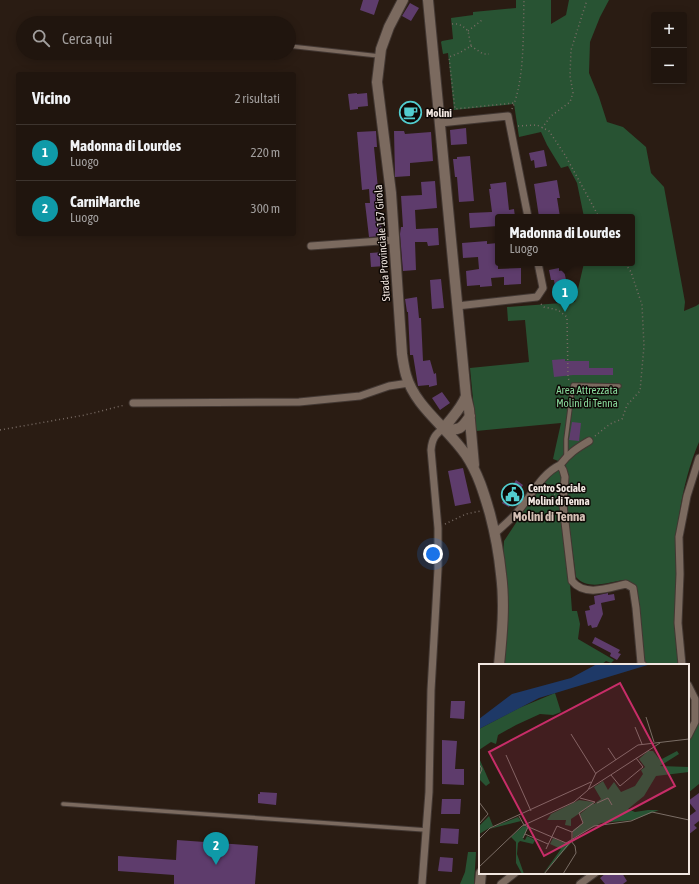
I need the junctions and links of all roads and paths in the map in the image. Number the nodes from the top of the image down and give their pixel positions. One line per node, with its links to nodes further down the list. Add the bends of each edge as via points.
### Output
1 (403, 0): 11 (main road, Strada Provinciale 157 Girola, via 389,27)
2 (428, 0): 14 (main road, Strada Provinciale 157 Girola)
3 (524, 0): 12 (path, via 523,46)
4 (587, 0): 16 (path, via 571,50 570,102 551,116)
5 (482, 20): 7 (path)
6 (452, 24): 7 (path)
7 (468, 30): 8 (path)
8 (471, 46): 10 (path, via 483,54); 12 (path, via 449,57 455,109)
9 (296, 47): 11 (lane)
10 (489, 54)
11 (380, 57): 19 (main road, Strada Provinciale 157 Girola, via 378,82)
12 (514, 103): 13 (path)
13 (508, 116): 14 (street); 15 (street)
14 (440, 123): 24 (main road, Strada Provinciale 157 Girola)
15 (510, 127): 16 (path, via 537,125); 17 (street)
16 (542, 128): 18 (path, via 549,131 565,155)
17 (527, 214)
18 (597, 214)
19 (394, 240): 20 (street); 25 (main road, Strada Provinciale 157 Girola, via 402,354)
20 (311, 246)
21 (539, 266): 23 (street, via 543,288)
22 (627, 266): 33 (path, via 642,305 644,346 640,391 627,405 622,418)
23 (537, 297): 24 (street); 26 (path, via 541,306 558,310 567,317 568,378)
24 (457, 306): 28 (main road, Strada Provinciale 157 Girola)
25 (409, 383): 29 (street, via 389,386 360,396 299,402); 31 (main road, Strada Provinciale 157 Girola, via 426,409)
26 (573, 385): 27 (lane); 34 (lane)
27 (618, 386)
28 (466, 396): 30 (main road, Strada Provinciale 157 Girola); 31 (main road, via 459,411)
29 (133, 403): 32 (path, via 85,415)
30 (470, 416): 31 (main road, via 458,429); 37 (main road, Strada Provinciale 157 Girola)
31 (444, 428): 37 (main road, Strada Provinciale 157 Girola); 41 (street, via 437,432 431,450)
32 (0, 430)
33 (589, 441): 34 (street)
34 (566, 456): 36 (street)
35 (699, 458): 45 (street, via 687,496 679,537 678,624)
36 (560, 465): 38 (street); 39 (street, via 565,476)
37 (474, 468): 40 (main road, Strada Provinciale 157 Girola)
38 (536, 488): 39 (path, via 552,492); 42 (street, via 520,509)
39 (563, 505): 44 (street, via 572,581 576,587 592,591 626,584 633,588)
40 (488, 509): 41 (path, via 466,514); 42 (main road, Strada Provinciale 157 Girola)
41 (438, 528): 50 (street)
42 (494, 534): 43 (main road, Strada Provinciale 157 Girola, via 502,574 503,605)
43 (499, 664)
44 (642, 664)
45 (682, 664)
46 (689, 687): 47 (street)
47 (698, 699): 48 (street, via 695,722)
48 (689, 734)
49 (63, 804): 50 (lane)
50 (426, 830): 54 (street)
51 (481, 874): 55 (main road)
52 (514, 874): 56 (street)
53 (594, 874): 57 (street)
54 (422, 884)
55 (480, 884)
56 (501, 884)
57 (580, 884)

